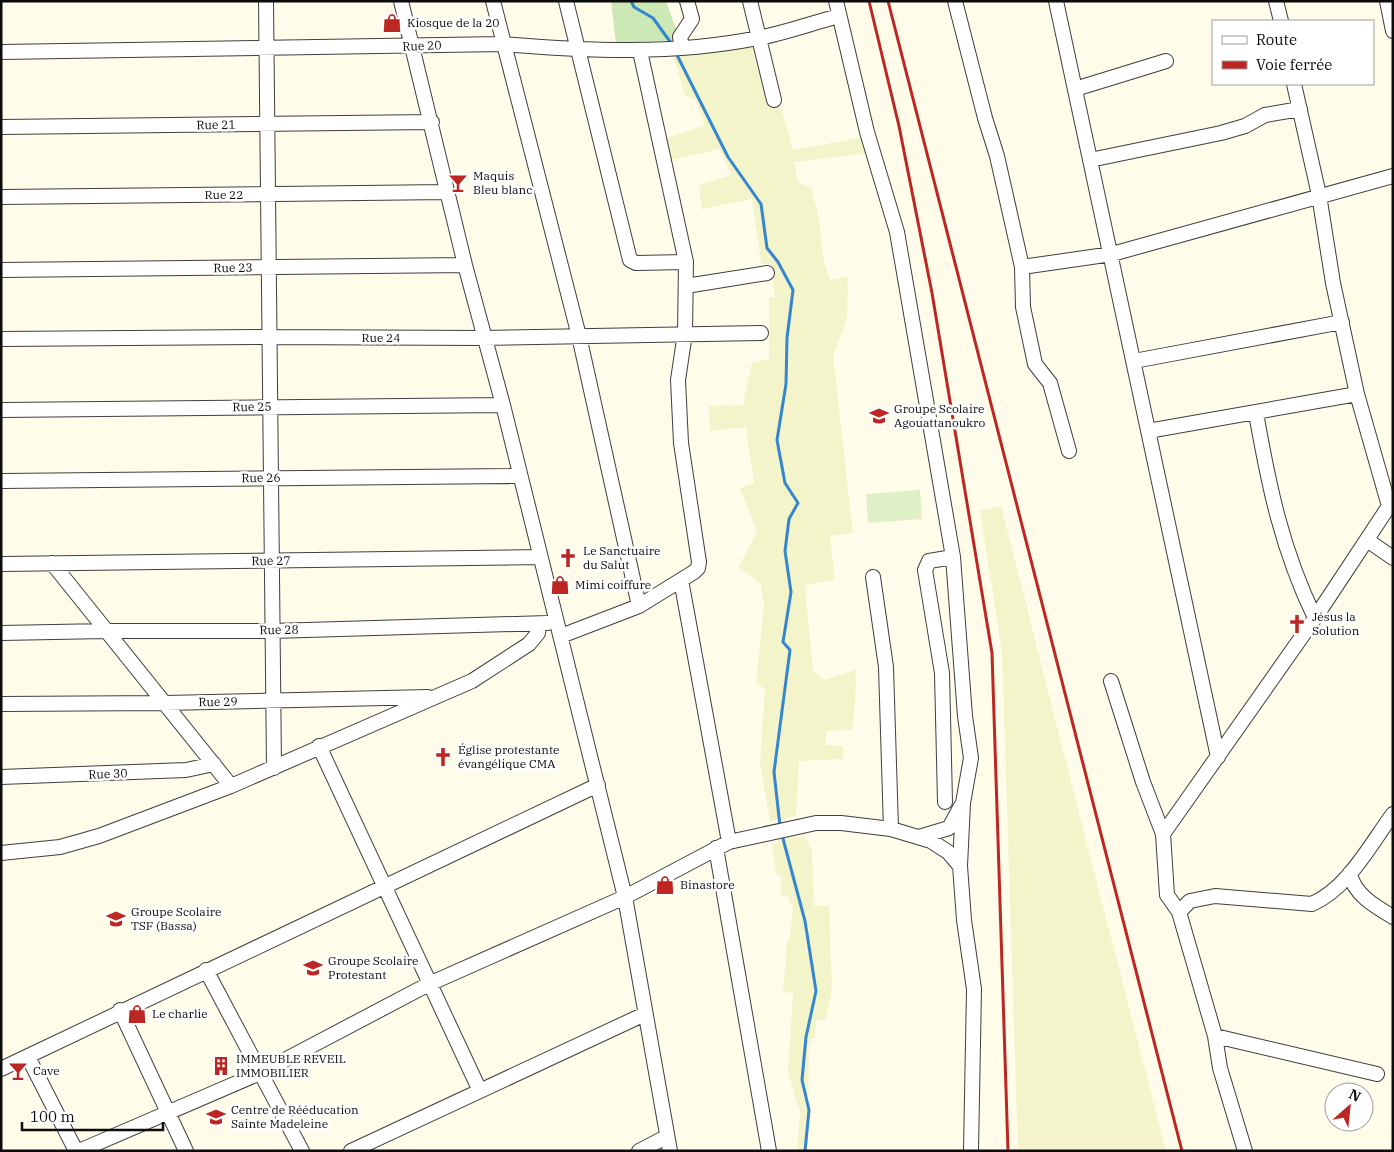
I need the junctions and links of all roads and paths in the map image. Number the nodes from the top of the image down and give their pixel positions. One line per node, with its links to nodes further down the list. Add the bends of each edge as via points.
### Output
1 (266, 1): 19 (street)
2 (401, 1): 17 (street)
3 (493, 1): 16 (street)
4 (566, 1): 20 (street)
5 (688, 1): 18 (street, via 692,19 680,37)
6 (750, 1): 15 (street)
7 (836, 1): 12 (street)
8 (956, 1): 41 (street)
9 (1056, 1): 25 (street)
10 (1276, 1): 13 (street)
11 (1390, 7): 14 (street)
12 (839, 16): 15 (street, Rue 20); 66 (street, via 867,132 897,232)
13 (1281, 20)
14 (1393, 31)
15 (758, 38): 18 (street, Rue 20); 26 (street)
16 (503, 44): 17 (street, Rue 20); 20 (street, Rue 20); 48 (street)
17 (413, 47): 19 (street, Rue 20); 28 (street)
18 (682, 48): 21 (street, Rue 20)
19 (266, 49): 22 (street, Rue 20); 29 (street)
20 (578, 50): 21 (street, Rue 20); 38 (street, via 630,260 636,264)
21 (640, 51): 38 (street)
22 (1, 52)
23 (1166, 61): 25 (street)
24 (1294, 85): 27 (street)
25 (1075, 89): 31 (street)
26 (774, 100)
27 (1300, 109): 31 (street, via 1265,115 1245,126 1221,133); 35 (street)
28 (432, 122): 29 (street, Rue 21); 33 (street)
29 (267, 124): 30 (street, Rue 21); 34 (street)
30 (1, 127)
31 (1090, 160): 37 (street)
32 (1393, 176): 35 (street)
33 (447, 192): 34 (street, Rue 22); 39 (street)
34 (268, 195): 36 (street, Rue 22); 40 (street)
35 (1319, 195): 37 (street); 45 (street)
36 (1, 197)
37 (1112, 254): 41 (street); 52 (street)
38 (686, 262): 44 (street)
39 (465, 265): 40 (street, Rue 23); 50 (street)
40 (269, 267): 42 (street, Rue 23); 49 (street)
41 (1022, 267): 59 (street, via 1023,307 1035,364 1050,383)
42 (1, 270)
43 (767, 273): 44 (street)
44 (686, 286): 46 (street)
45 (1342, 322): 52 (street); 53 (street)
46 (686, 333): 47 (street, Rue 24); 48 (street, Rue 24); 72 (street, via 678,380 681,443 699,562 698,568)
47 (761, 333)
48 (579, 336): 50 (street, Rue 24); 73 (street)
49 (269, 337): 50 (street, Rue 24); 51 (street, Rue 24); 55 (street)
50 (483, 338): 54 (street)
51 (1, 339)
52 (1134, 361): 58 (street)
53 (1357, 394): 57 (street); 63 (street)
54 (502, 405): 55 (street, Rue 25); 60 (street)
55 (270, 407): 56 (street, Rue 25); 61 (street)
56 (1, 410)
57 (1256, 413): 58 (street); 74 (street, via 1282,536 1296,579)
58 (1148, 431): 87 (street)
59 (1069, 451)
60 (520, 476): 61 (street, Rue 26); 65 (street)
61 (271, 478): 62 (street, Rue 26); 68 (street)
62 (1, 481)
63 (1391, 503): 64 (street)
64 (1367, 540): 67 (street); 74 (street)
65 (540, 557): 68 (street, Rue 27); 75 (street)
66 (953, 557): 93 (street, via 929,561 925,570 942,673); 94 (street, via 971,758)
67 (1393, 558)
68 (271, 560): 69 (street, Rue 27); 78 (street)
69 (52, 563): 70 (street, Rue 27); 77 (street)
70 (1, 564)
71 (873, 577): 96 (street, via 886,667)
72 (681, 580): 73 (street); 99 (street)
73 (639, 606): 80 (street)
74 (1315, 618): 87 (street)
75 (557, 622): 76 (street, Rue 28); 80 (street)
76 (539, 624): 78 (street, Rue 28); 82 (street, via 538,633 529,644 472,681)
77 (106, 630): 78 (street, Rue 28); 79 (street, Rue 28); 84 (street)
78 (272, 631): 83 (street)
79 (1, 634)
80 (560, 636): 91 (street)
81 (1111, 681): 97 (street)
82 (435, 697): 83 (street, Rue 29); 86 (street)
83 (273, 701): 84 (street, Rue 29); 89 (street)
84 (165, 703): 85 (street, Rue 29); 88 (street)
85 (1, 704)
86 (320, 746): 89 (street); 104 (street)
87 (1218, 757): 97 (street)
88 (214, 764): 90 (street, Rue 30, via 186,770); 92 (street)
89 (274, 768): 92 (street)
90 (1, 777)
91 (598, 785): 104 (street); 105 (street)
92 (231, 786): 101 (street, via 99,836 60,847)
93 (945, 802)
94 (963, 803): 98 (street, via 949,828); 102 (street)
95 (1393, 814): 103 (street)
96 (891, 829): 98 (street); 99 (street, via 841,823 816,824)
97 (1163, 834): 106 (street, via 1166,895)
98 (918, 837): 102 (street, via 948,852)
99 (729, 842): 100 (street)
100 (716, 848): 105 (street); 125 (street)
101 (1, 854)
102 (960, 866): 126 (street, via 974,989)
103 (1350, 873): 106 (street, via 1324,899 1312,904 1215,896 1190,901); 107 (street, via 1351,883 1362,895)
104 (385, 887): 108 (street); 109 (street)
105 (625, 897): 109 (street); 111 (street)
106 (1178, 912): 112 (street)
107 (1393, 917)
108 (206, 970): 110 (street); 115 (street)
109 (430, 984): 115 (street); 117 (street)
110 (120, 1010): 113 (street); 118 (street)
111 (645, 1014): 117 (street); 119 (street)
112 (1215, 1036): 116 (street); 127 (street, via 1220,1068)
113 (28, 1057): 114 (street); 120 (street)
114 (1, 1068)
115 (260, 1074): 118 (street); 122 (street)
116 (1377, 1074)
117 (480, 1091): 123 (street)
118 (169, 1112): 120 (street); 121 (street)
119 (668, 1144): 124 (street)
120 (78, 1151)
121 (186, 1151)
122 (302, 1151)
123 (351, 1151)
124 (639, 1151)
125 (769, 1151)
126 (971, 1151)
127 (1245, 1151)

